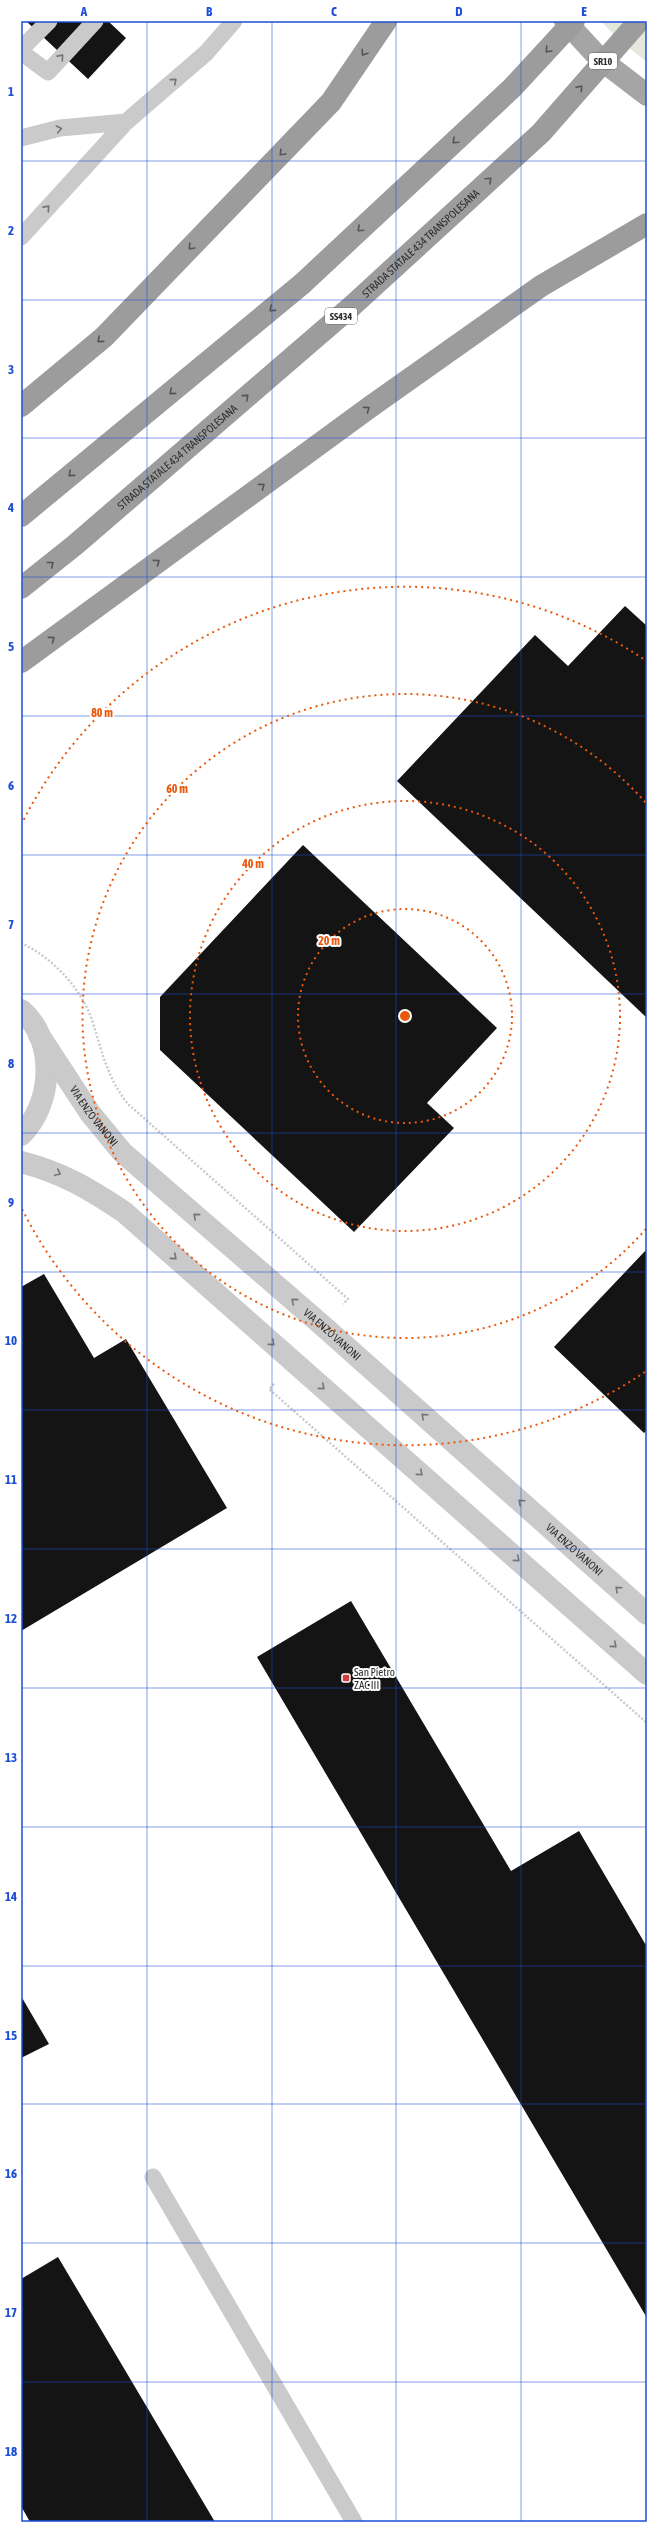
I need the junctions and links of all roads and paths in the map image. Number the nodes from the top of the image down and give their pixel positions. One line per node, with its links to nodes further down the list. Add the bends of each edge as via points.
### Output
1 (49, 21): 8 (lane)
2 (95, 21): 9 (lane, one-way to 2, via 48,72)
3 (234, 21): 11 (lane, one-way to 3, via 206,53)
4 (386, 21): 15 (highway, one-way to 15, via 326,107 104,337)
5 (564, 21): 10 (main road, SR10, via 600,59)
6 (574, 21): 16 (highway, one-way to 16, bridge, via 512,88 302,284)
7 (639, 21): 17 (highway, STRADA STATALE 434 TRANSPOLESANA / SS434, one-way to 7, bridge, via 75,545 352,306 541,132)
8 (21, 49)
9 (21, 52)
10 (647, 95)
11 (126, 122): 12 (lane, one-way to 11, via 60,128); 14 (lane, one-way to 11)
12 (21, 138)
13 (647, 224): 18 (highway, one-way to 13, via 370,407 541,286)
14 (21, 237)
15 (21, 406)
16 (21, 516)
17 (21, 588)
18 (21, 662)
19 (21, 943): 24 (path, via 44,957 81,998 92,1020 111,1078 128,1104 348,1299)
20 (21, 1010): 21 (street, VIA ENZO VANONI)
21 (39, 1035): 22 (street, VIA ENZO VANONI, via 46,1061 46,1087 38,1112); 26 (street, VIA ENZO VANONI, one-way to 21, via 323,1326 122,1152 90,1114)
22 (21, 1135)
23 (21, 1162): 27 (street, one-way to 27, via 54,1171 89,1188 124,1212)
24 (340, 1307)
25 (276, 1380): 28 (path, via 269,1389)
26 (647, 1614)
27 (647, 1674)
28 (647, 1724)
29 (153, 2177): 30 (lane)
30 (354, 2522)

